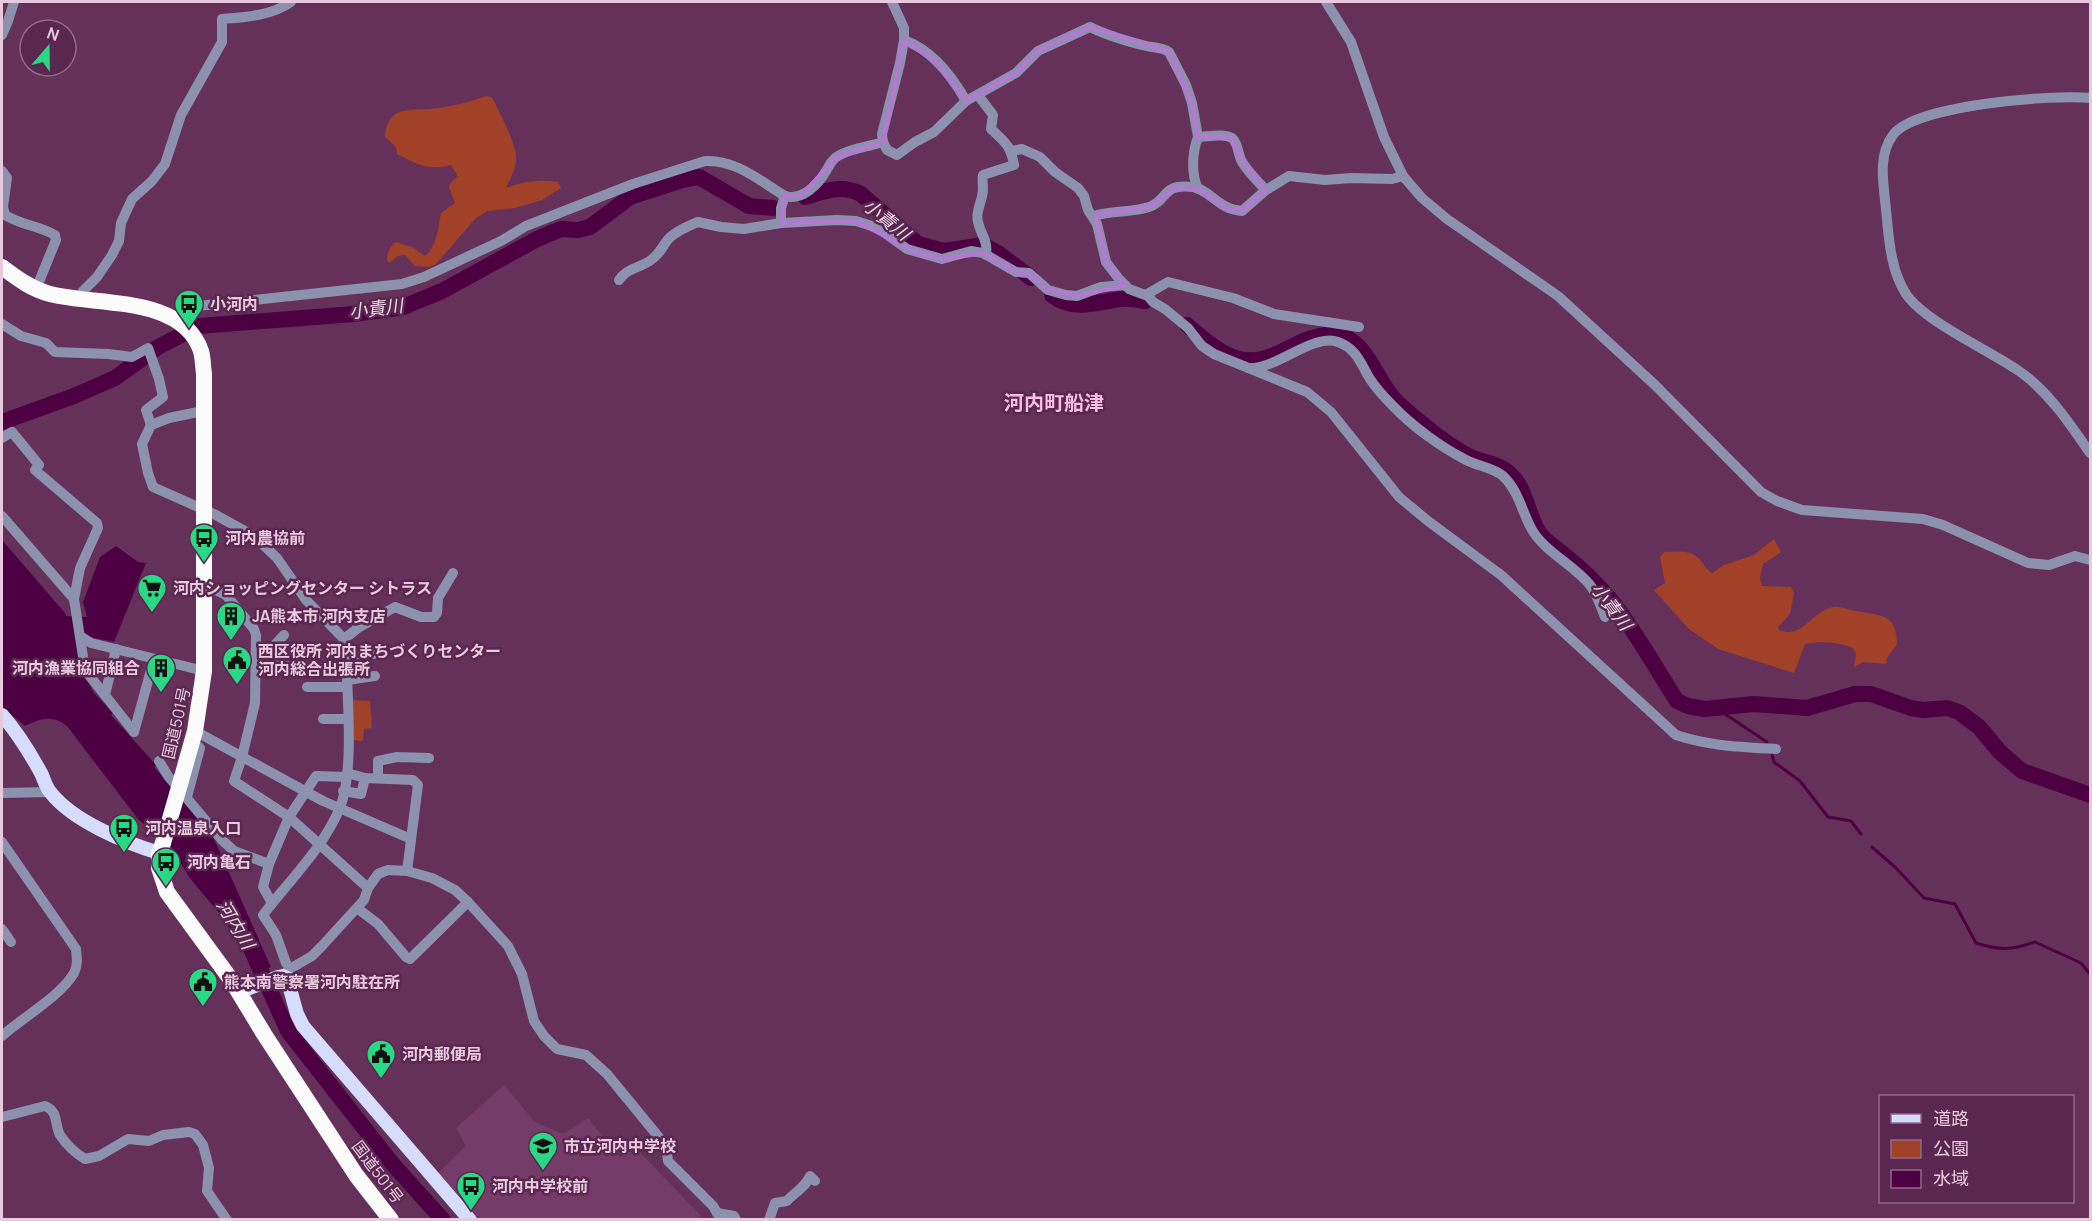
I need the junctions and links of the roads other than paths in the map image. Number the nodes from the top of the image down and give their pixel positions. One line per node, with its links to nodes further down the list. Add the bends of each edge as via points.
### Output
1 (14, 2): 5 (street)
2 (291, 2): 26 (street, via 260,16 222,19 222,42 181,115 165,164 132,199 112,255)
3 (892, 2): 6 (street, via 904,28)
4 (1326, 2): 14 (street, via 1351,42 1384,137)
5 (2, 35)
6 (904, 40): 9 (street, via 922,48 935,60 954,79); 11 (street)
7 (978, 95): 9 (street); 10 (street, via 1016,73 1038,51 1090,27 1169,52 1186,85); 12 (street, via 993,115 992,129)
8 (2091, 98): 36 (street, via 2017,99 1908,122 1888,142 1883,180 1890,250 1907,295 1939,322 2021,372 2044,392)
9 (966, 101): 11 (street, via 933,132 897,155 887,150)
10 (1198, 137): 15 (street, via 1194,180); 16 (street, via 1232,137 1242,161)
11 (883, 142): 17 (street, via 837,157 801,196)
12 (1012, 151): 18 (street, via 1022,149 1040,157 1078,188); 20 (street, via 1014,165 982,177 977,210)
13 (2, 171): 24 (street, via 7,178 5,215 55,235)
14 (1404, 176): 16 (street, via 1324,180 1289,176); 39 (street, via 1447,219 1521,269 1585,320 1698,426 1745,477 1777,501 1802,510 1923,519 2028,563 2049,565 2075,556)
15 (1198, 189): 16 (street, via 1229,209 1242,211); 18 (street, via 1168,189 1152,206)
16 (1266, 190)
17 (785, 196): 19 (street); 30 (street, via 731,164 705,161 526,226 424,277 381,287 198,306 191,309)
18 (1094, 216): 23 (street, via 1106,262)
19 (781, 223): 20 (street, via 856,221 878,228 907,249 942,259); 22 (street, via 744,229 698,222 671,237 649,261 627,271)
20 (987, 250): 23 (street, via 1048,290 1066,295)
21 (2, 267): 24 (highway)
22 (619, 280)
23 (1125, 285): 25 (street)
24 (36, 289): 26 (highway)
25 (1148, 296): 27 (street, via 1168,282 1233,298 1274,314); 32 (street, via 1188,328 1202,346)
26 (79, 299): 30 (highway, via 149,309 168,315)
27 (1321, 320): 29 (street); 31 (street)
28 (2, 324): 34 (street, via 21,336 45,343 55,352 132,357 147,348 163,397 146,410)
29 (1359, 327)
30 (186, 328): 33 (highway, 国道501号, via 201,351)
31 (1326, 337): 32 (street, via 1272,364); 43 (street, via 1358,356 1371,380 1404,417 1453,453 1502,475 1512,486 1532,530 1589,584)
32 (1242, 367): 62 (street, via 1319,400 1400,497 1501,575 1676,735 1719,746)
33 (203, 411): 34 (street); 37 (highway, 国道501号)
34 (151, 425): 37 (street, via 142,444 153,487)
35 (2, 438): 42 (street, via 12,432 39,465 35,470 97,523 80,568)
36 (2091, 453)
37 (204, 510): 41 (highway, 国道501号); 46 (street, via 261,543 277,558 306,600)
38 (2, 516): 42 (street)
39 (2091, 560)
40 (453, 573): 46 (street, via 438,598 434,617 421,617 395,607)
41 (204, 585): 47 (street, via 226,595 247,620 254,629); 53 (highway, 国道501号)
42 (76, 604): 45 (street)
43 (1605, 617)
44 (284, 635): 47 (street, via 273,647)
45 (80, 636): 48 (street); 57 (street, via 86,669)
46 (344, 639): 50 (street)
47 (256, 649): 52 (street)
48 (116, 650): 51 (street); 57 (street)
49 (373, 654): 50 (street)
50 (346, 655): 55 (street)
51 (154, 659): 53 (street); 57 (street, via 134,732)
52 (256, 664): 55 (street); 63 (street, via 255,703)
53 (204, 671): 61 (highway, 国道501号)
54 (375, 676): 55 (street)
55 (347, 679): 56 (street); 60 (street)
56 (307, 687)
57 (105, 695)
58 (2, 715): 72 (main road)
59 (323, 719): 60 (street)
60 (347, 719): 66 (street)
61 (194, 736): 63 (street); 69 (highway, 国道501号)
62 (1776, 748)
63 (242, 757): 70 (street); 75 (street, via 234,781)
64 (429, 758): 68 (street, via 397,757 378,762)
65 (159, 761): 69 (street)
66 (346, 775): 67 (street); 70 (street, via 316,776); 71 (street)
67 (365, 778): 68 (street); 71 (street, via 361,794)
68 (378, 778): 76 (street, via 413,780 418,785)
69 (183, 790): 79 (highway, 国道501号, bridge); 80 (street, via 234,851)
70 (305, 791): 74 (street); 75 (street)
71 (343, 791): 74 (street)
72 (50, 792): 73 (street); 79 (main road, via 64,807 93,825 131,844)
73 (2, 793)
74 (340, 807): 76 (street); 78 (street)
75 (289, 817): 78 (street); 80 (street)
76 (411, 839): 81 (street)
77 (2, 842): 90 (street, via 76,949 78,962 58,992)
78 (319, 844): 82 (street); 84 (street)
79 (161, 848): 89 (highway, 国道501号, via 159,868 168,892)
80 (269, 864): 84 (street, via 263,887)
81 (407, 871): 82 (street, via 382,871); 83 (street, via 432,878)
82 (368, 888): 85 (street)
83 (468, 902): 85 (street, via 410,959 378,924); 93 (street, via 508,946 522,974 534,1021 544,1036 557,1049 586,1055 607,1074 666,1146 668,1161)
84 (272, 903): 88 (street, via 263,915 276,935)
85 (357, 908): 88 (street, via 312,956)
86 (2, 929): 87 (street)
87 (11, 942)
88 (282, 972): 89 (main road); 96 (main road, via 301,1024)
89 (245, 991): 95 (highway, 国道501号, via 264,1034 356,1175)
90 (3, 1031)
91 (2, 1117): 94 (street, via 45,1106 51,1109 59,1133 85,1159 99,1156 128,1139 149,1141 163,1135 195,1134 203,1145 209,1168 207,1191)
92 (815, 1182): 98 (street, via 810,1176 805,1186 787,1201 775,1203)
93 (719, 1216): 97 (street, via 734,1216)
94 (227, 1220)
95 (391, 1220)
96 (470, 1220)
97 (736, 1220)
98 (770, 1220)

